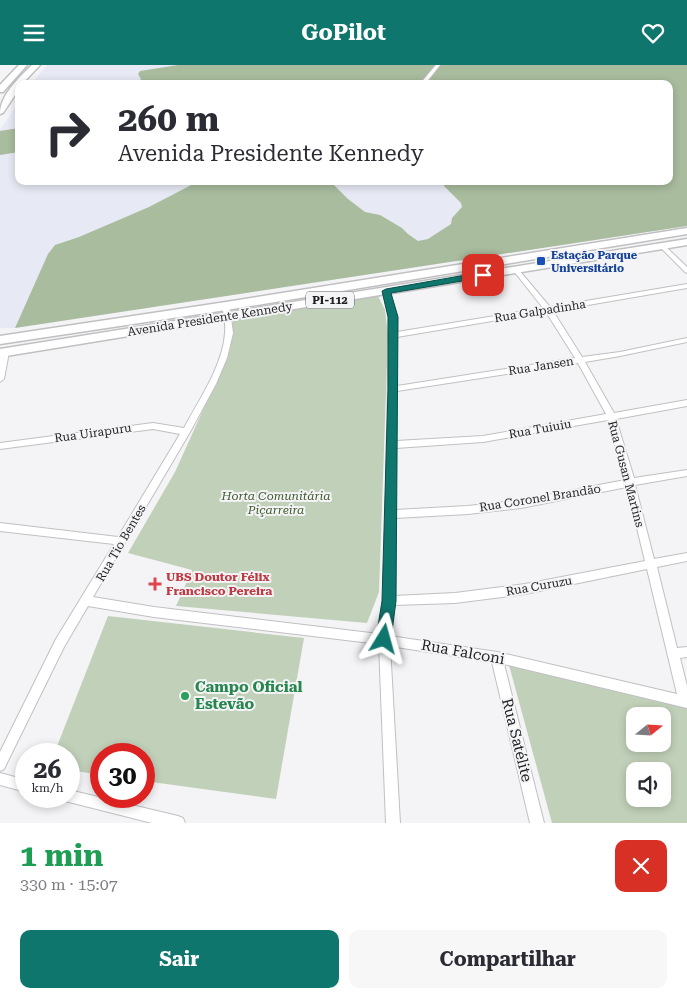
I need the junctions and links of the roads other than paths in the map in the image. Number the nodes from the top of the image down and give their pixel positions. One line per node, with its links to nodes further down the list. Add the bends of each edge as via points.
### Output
1 (23, 65): 7 (main road)
2 (36, 65): 4 (main road)
3 (438, 65): 5 (street)
4 (21, 80)
5 (425, 80)
6 (15, 88): 8 (main road)
7 (0, 89)
8 (0, 111)
9 (687, 231): 17 (main road, Avenida Presidente Kennedy / PI-112)
10 (687, 242): 11 (main road, Avenida Presidente Kennedy / PI-112)
11 (662, 246): 12 (main road, Avenida Presidente Kennedy / PI-112); 13 (street)
12 (516, 270): 15 (main road, Avenida Presidente Kennedy / PI-112); 16 (street, Rua Gusan Martins)
13 (687, 271)
14 (687, 286): 16 (street, Rua Galpadinha)
15 (386, 291): 17 (main road, Avenida Presidente Kennedy / PI-112); 19 (street, via 393,317)
16 (548, 309): 19 (street, Rua Galpadinha); 24 (street, Rua Gusan Martins)
17 (227, 311): 20 (main road, Avenida Presidente Kennedy / PI-112); 23 (main road, Avenida Presidente Kennedy / PI-112); 29 (street, Rua Tio Bentes, via 229,332 218,369)
18 (0, 335): 20 (main road)
19 (393, 335): 26 (street)
20 (26, 336): 21 (main road, Avenida Presidente Kennedy / PI-112)
21 (0, 340)
22 (687, 340): 24 (street, Rua Jansen)
23 (3, 352): 25 (street)
24 (580, 359): 26 (street, Rua Jansen); 28 (street, Rua Gusan Martins)
25 (0, 379)
26 (394, 389): 30 (street)
27 (687, 403): 28 (street, Rua Tuiuiu)
28 (610, 416): 30 (street, Rua Tuiuiu, via 483,439); 33 (street, Rua Gusan Martins)
29 (186, 432): 31 (street, Rua Uirapuru, via 153,426 132,427); 36 (street, Rua Tio Bentes)
30 (391, 445): 34 (street)
31 (0, 446)
32 (687, 473): 33 (street, Rua Coronel Brandão)
33 (630, 482): 34 (street, Rua Coronel Brandão, via 521,504); 38 (street, Rua Gusan Martins)
34 (391, 514): 40 (street)
35 (0, 527): 36 (street)
36 (122, 541): 39 (street, Rua Tio Bentes)
37 (687, 557): 38 (street, Rua Curuzu)
38 (651, 565): 40 (street, Rua Curuzu, via 525,589 456,598); 43 (street, Rua Gusan Martins)
39 (87, 601): 41 (street, Rua Falconi); 46 (street, Rua Tio Bentes, via 60,643)
40 (389, 601): 41 (street)
41 (384, 639): 44 (street, Rua Falconi); 51 (street)
42 (687, 652): 43 (street)
43 (674, 653): 45 (street, Rua Gusan Martins)
44 (497, 657): 45 (street, Rua Falconi); 52 (street, Rua Satélite)
45 (686, 701)
46 (0, 765)
47 (0, 779): 48 (street)
48 (15, 783)
49 (80, 799): 50 (street)
50 (178, 823)
51 (393, 823)
52 (538, 823)

